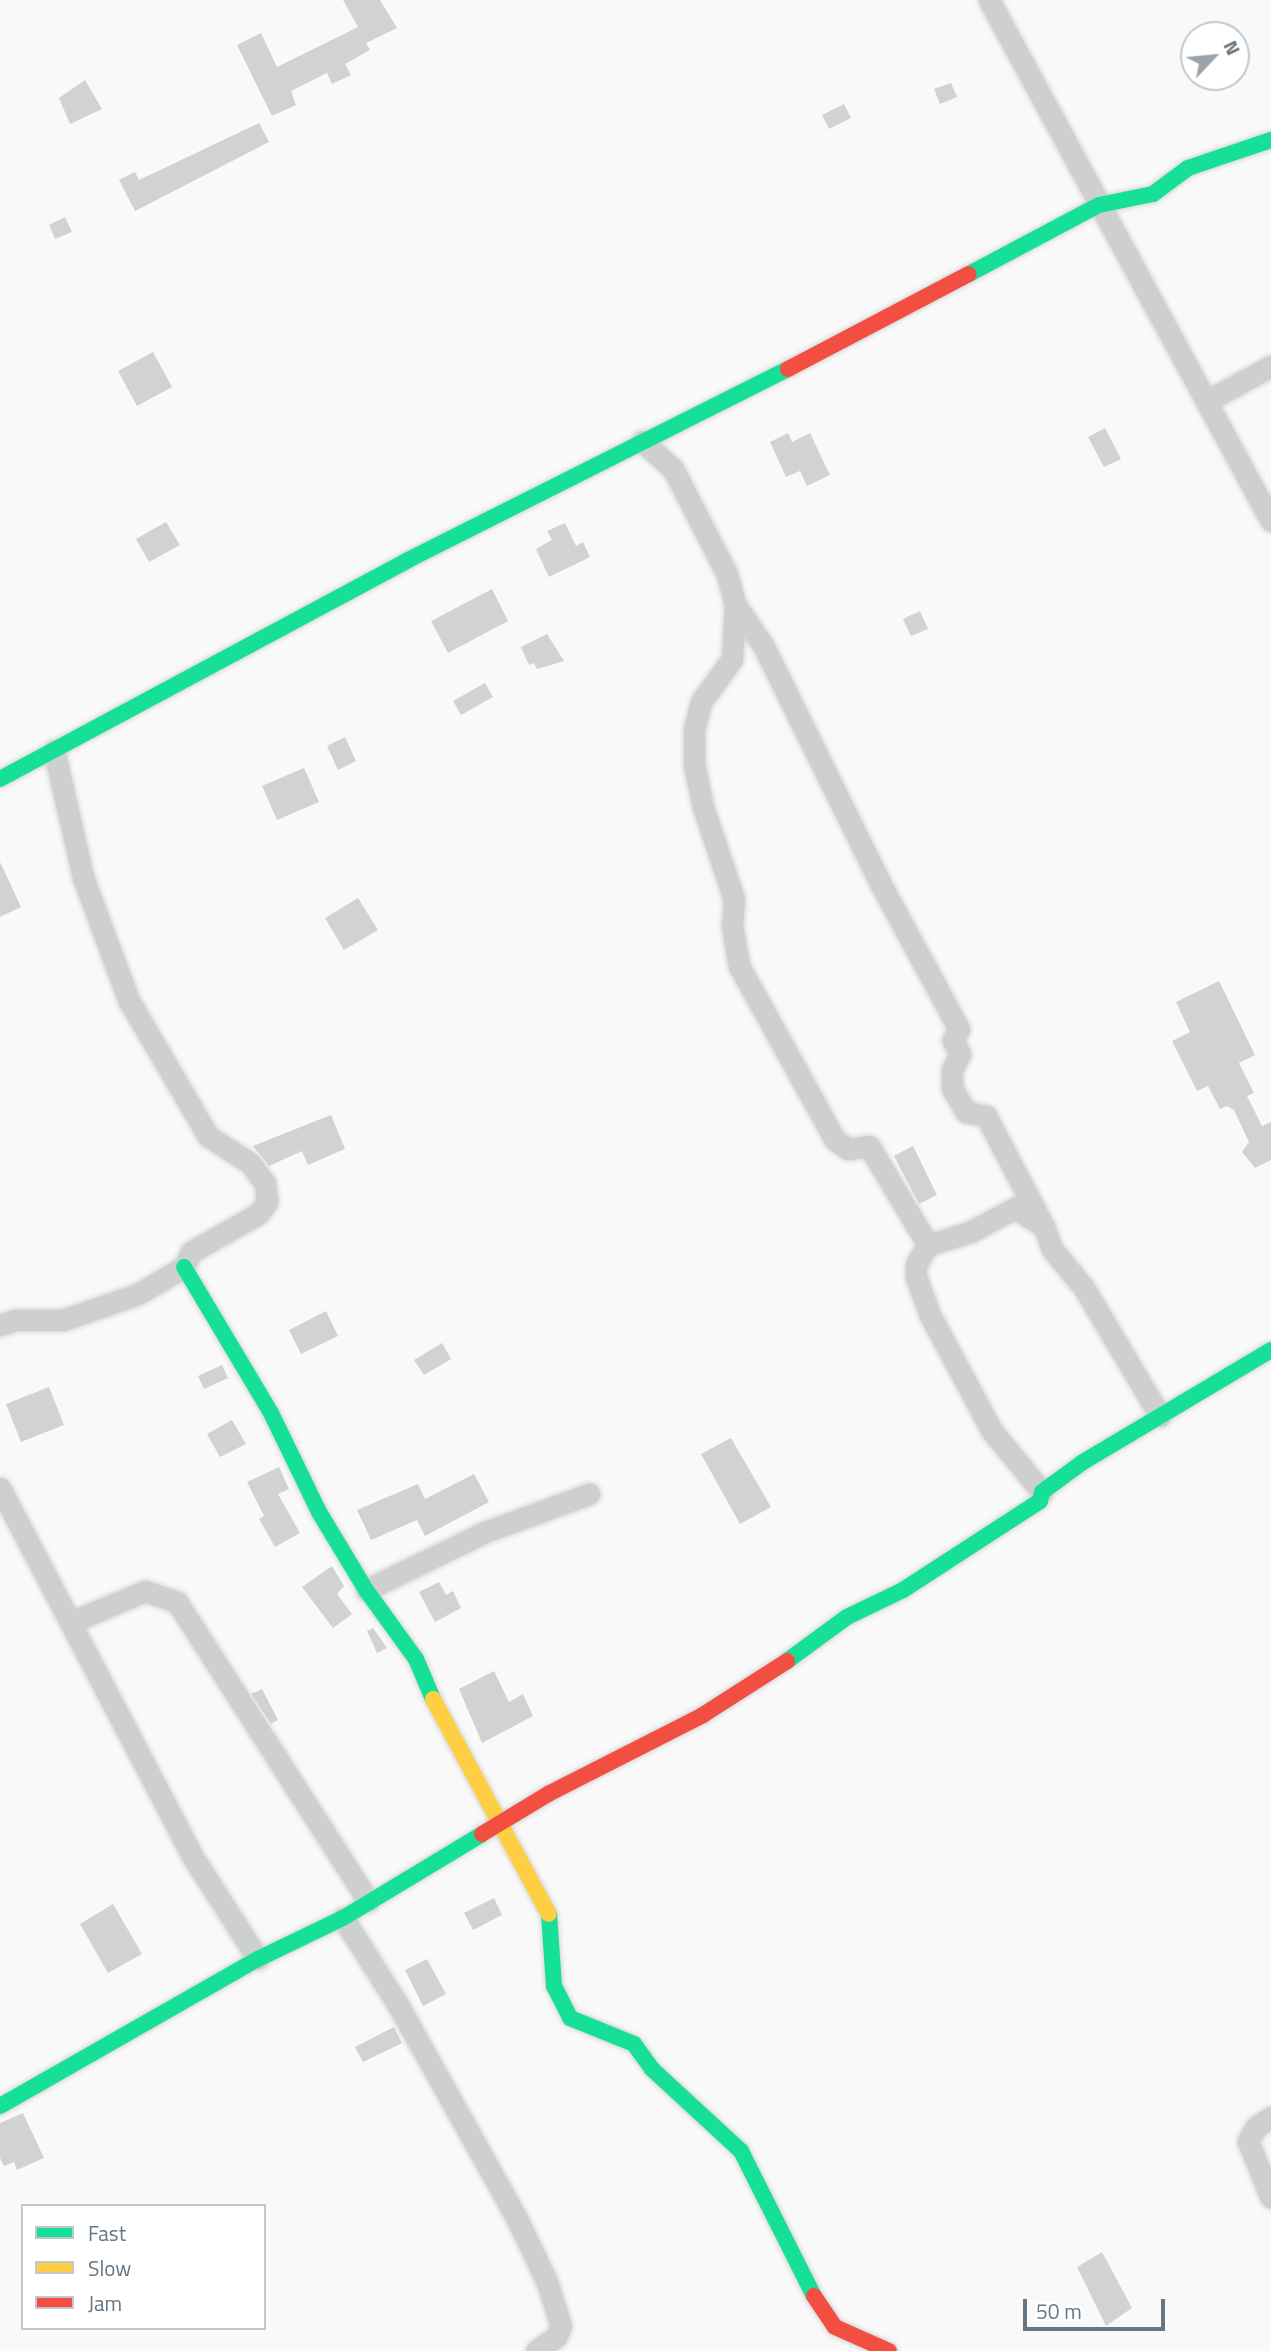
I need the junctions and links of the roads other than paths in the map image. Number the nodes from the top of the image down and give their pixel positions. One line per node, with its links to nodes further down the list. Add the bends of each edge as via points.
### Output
1 (989, 0): 3 (street)
2 (1271, 139): 3 (street, via 1188,168 1153,194)
3 (1099, 205): 5 (street); 6 (street, via 817,355)
4 (1271, 366): 5 (street)
5 (1207, 401): 7 (street)
6 (642, 441): 8 (street, via 673,469 727,574); 9 (street, via 406,561)
7 (1271, 521)
8 (735, 604): 11 (street, via 764,647 880,883 959,1029 953,1040 960,1055 952,1070 952,1088 966,1112 986,1116); 12 (street, via 732,659 701,702 694,730 694,764 703,807 734,899 732,925 739,966 835,1140 848,1149 869,1146)
9 (54, 750): 10 (street); 13 (street, via 83,877 129,1001 208,1136 250,1163 265,1183 267,1202 258,1214 204,1243)
10 (0, 779)
11 (1044, 1227): 12 (street, via 1015,1208 970,1232); 16 (street, via 1052,1249 1084,1289)
12 (928, 1245): 18 (street, via 916,1265 916,1277 930,1315 992,1431)
13 (184, 1267): 14 (street, via 138,1294 89,1313); 20 (street, via 271,1413 319,1513)
14 (0, 1325)
15 (1271, 1350): 16 (street)
16 (1160, 1416): 18 (street)
17 (0, 1488): 21 (street)
18 (1042, 1492): 22 (street, via 1040,1501 944,1564 847,1617 703,1715 662,1732)
19 (589, 1494): 20 (street, via 485,1532)
20 (366, 1590): 22 (street, via 416,1659 439,1713)
21 (71, 1622): 23 (street, via 145,1591 177,1602); 25 (street, via 192,1856)
22 (501, 1822): 23 (street); 30 (street, via 549,1906 554,1986 570,2018 634,2044 652,2069 741,2151 820,2308 835,2327)
23 (368, 1901): 24 (street)
24 (343, 1918): 25 (street); 29 (street, via 405,2017 547,2282 561,2326 556,2337)
25 (258, 1959): 26 (street)
26 (0, 2106)
27 (1271, 2116): 28 (street, via 1255,2127 1248,2141)
28 (1271, 2198)
29 (536, 2351)
30 (890, 2351)

